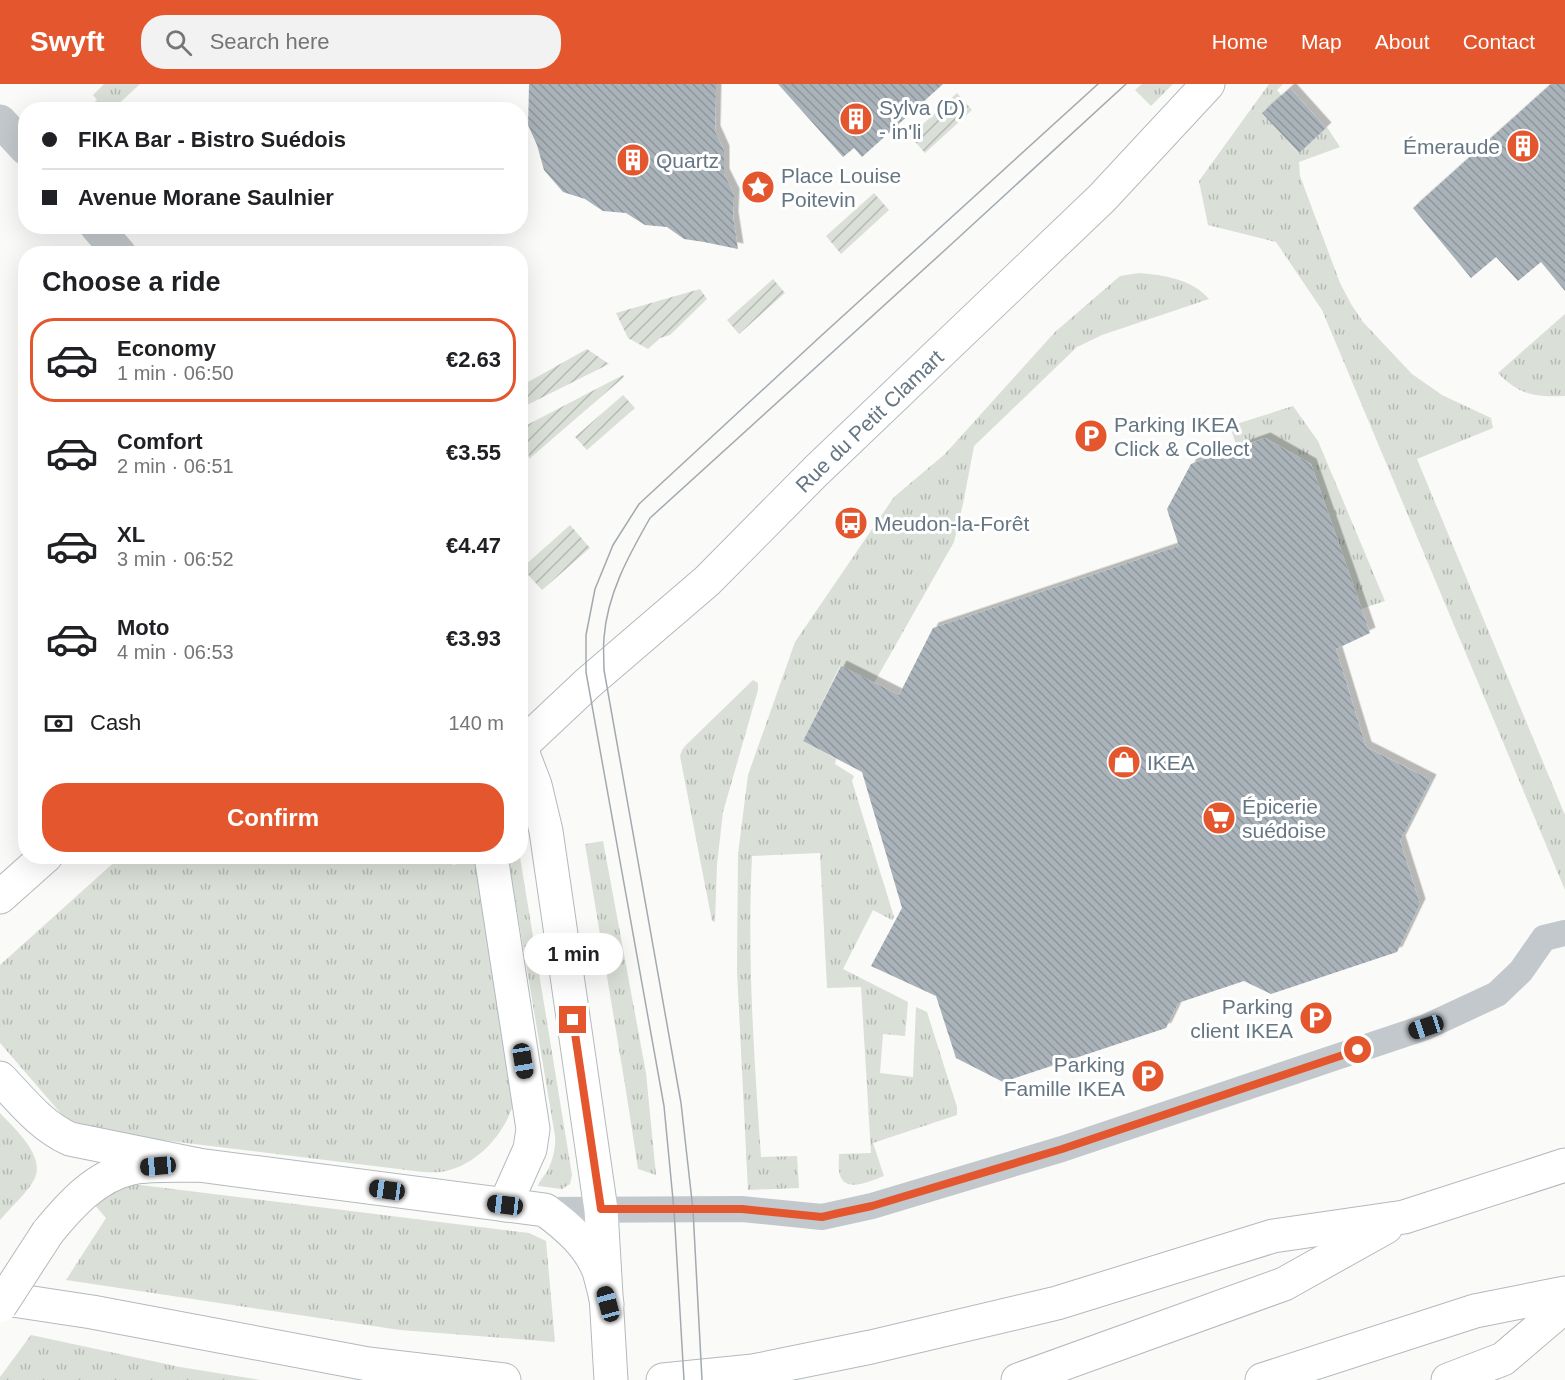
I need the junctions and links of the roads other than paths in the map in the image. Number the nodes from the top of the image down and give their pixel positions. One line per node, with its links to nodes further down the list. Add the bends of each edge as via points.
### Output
1 (1208, 84): 6 (main road, Rue du Petit Clamart, via 1102,198 816,471 707,581)
2 (0, 121): 3 (street)
3 (18, 140)
4 (103, 234): 5 (street)
5 (113, 246)
6 (528, 740)
7 (528, 766): 16 (main road, via 546,831)
8 (37, 864): 10 (main road)
9 (492, 864): 15 (main road, via 533,1129 530,1149)
10 (0, 897)
11 (1554, 935): 16 (lane, via 1497,994 1426,1027 1062,1149 872,1206 822,1217 742,1209)
12 (0, 1078): 13 (main road, via 42,1122 70,1139)
13 (198, 1165): 15 (main road); 22 (main road, bridge, via 132,1168 101,1180 78,1197 48,1232)
14 (1565, 1166): 18 (main road)
15 (505, 1205): 17 (main road)
16 (601, 1209): 17 (lane); 21 (main road)
17 (545, 1210): 21 (main road, via 578,1237 598,1270)
18 (1404, 1217): 26 (main road, via 1273,1236 1057,1303 870,1347 753,1371); 27 (main road, via 1284,1284)
19 (1565, 1293): 28 (main road, via 1475,1311)
20 (0, 1298): 24 (main road, via 368,1364)
21 (608, 1304): 25 (main road)
22 (0, 1306)
23 (1565, 1306): 29 (main road, via 1503,1359)
24 (504, 1380)
25 (611, 1380)
26 (663, 1380)
27 (1018, 1380)
28 (1262, 1380)
29 (1448, 1380)

